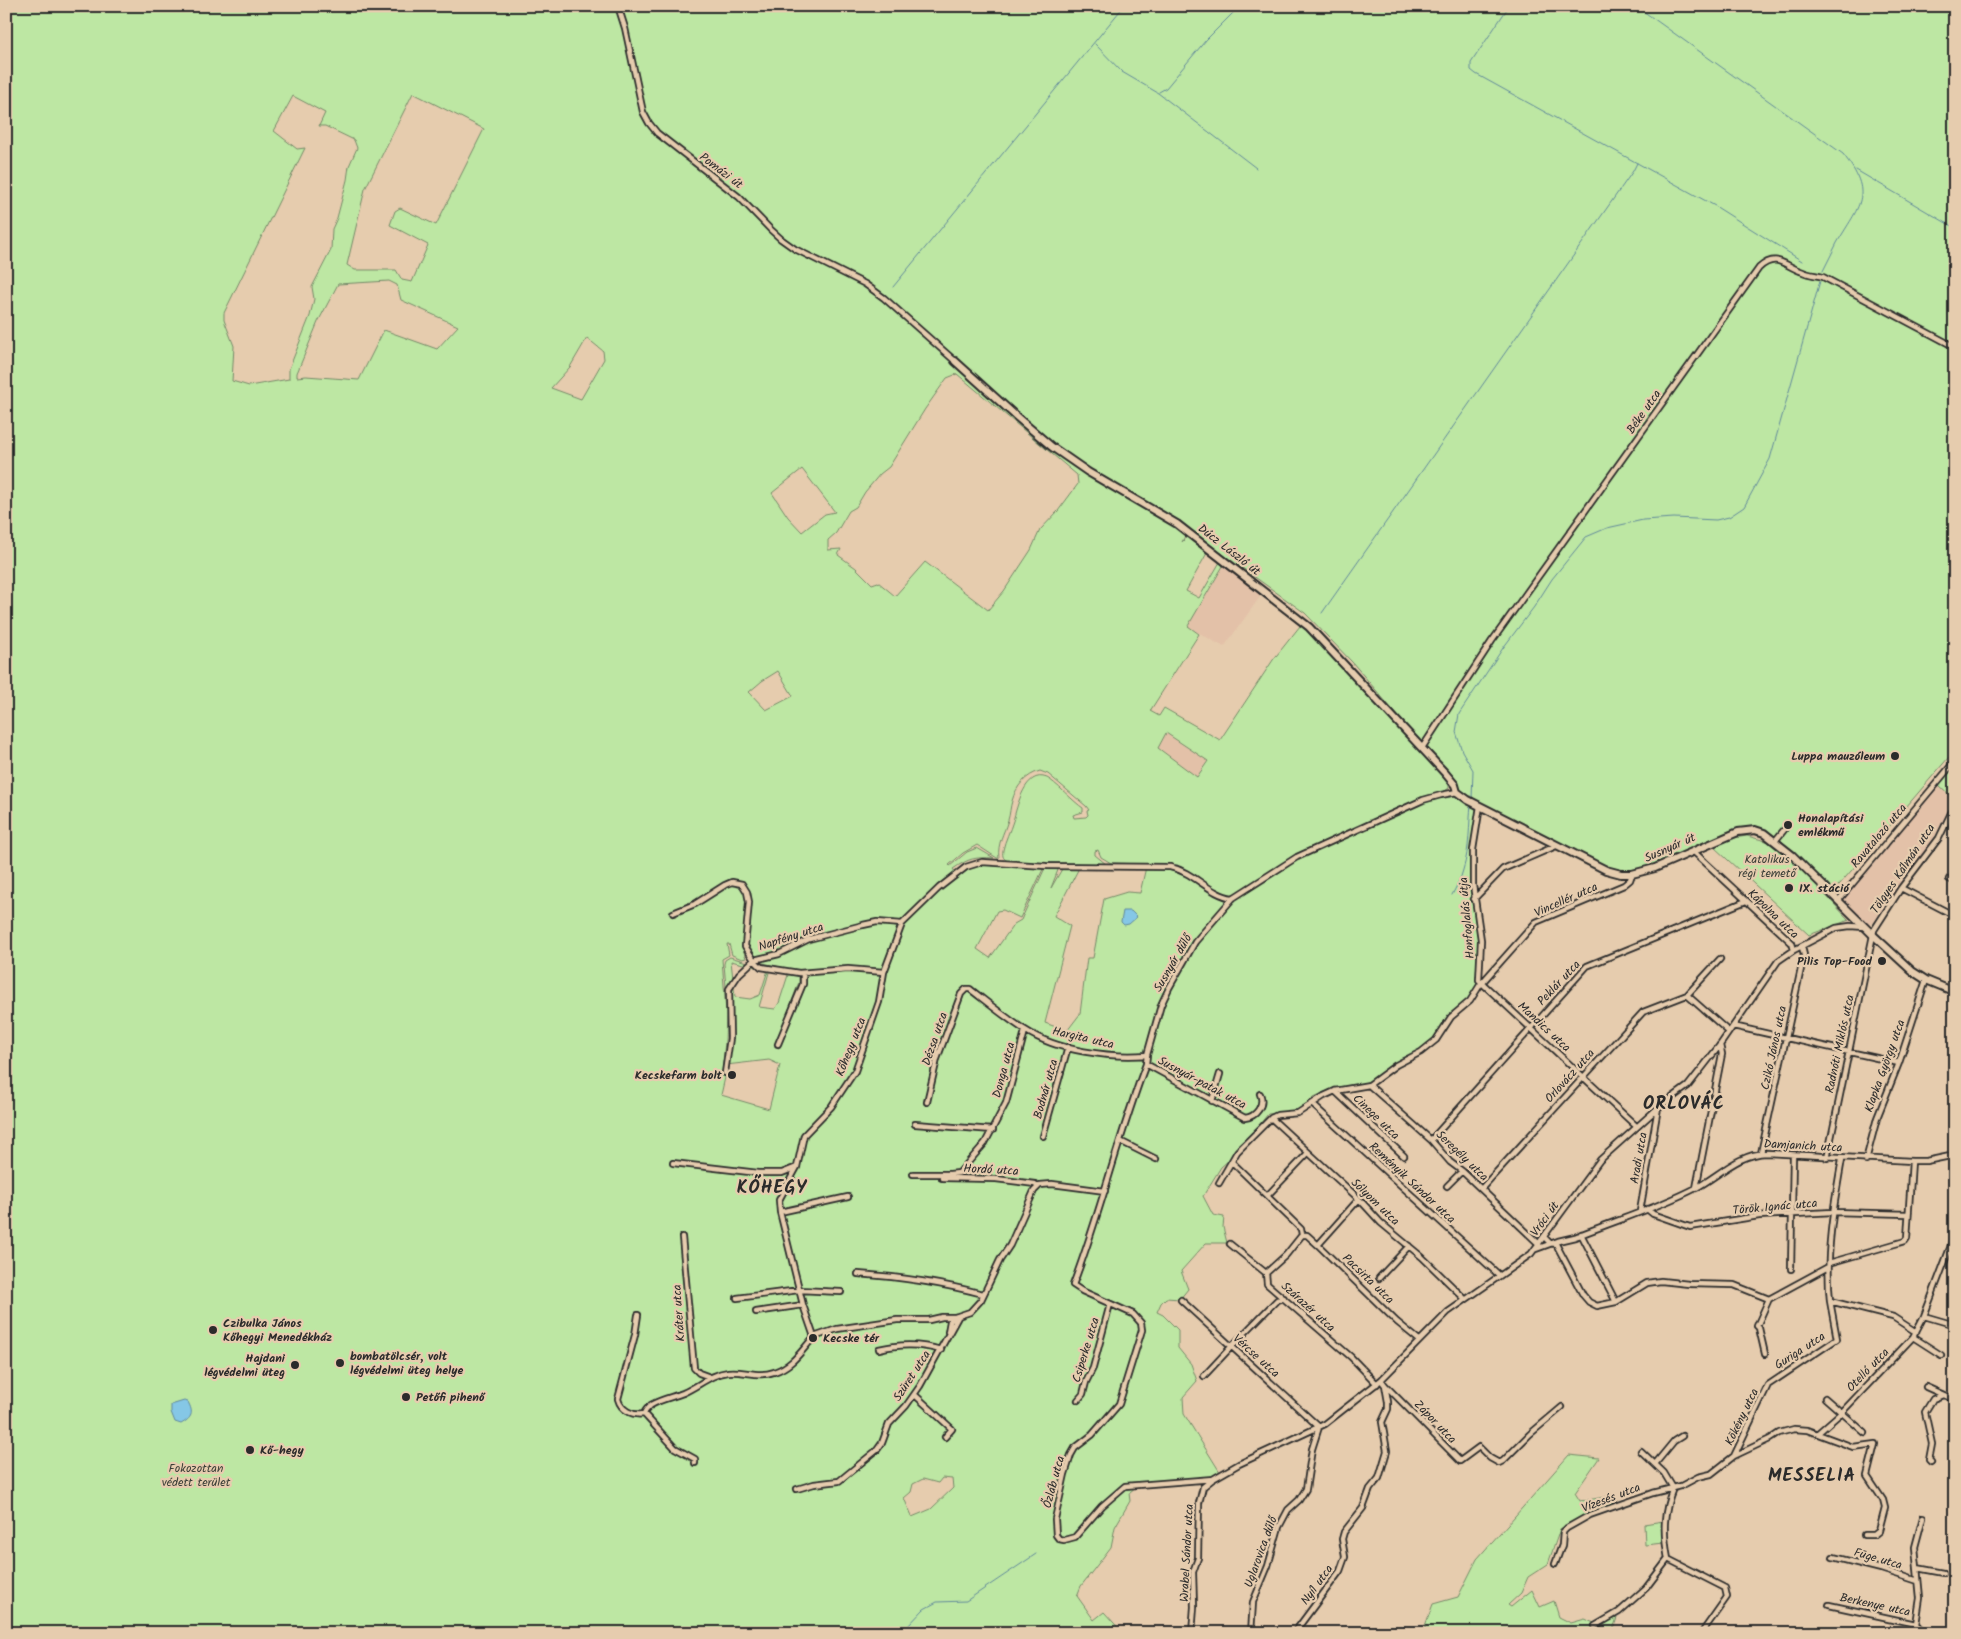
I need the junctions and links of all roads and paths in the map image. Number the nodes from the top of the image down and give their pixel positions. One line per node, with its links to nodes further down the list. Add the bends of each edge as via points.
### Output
1 (618, 6): 3 (street, Pomázi út, via 643,112 657,133 739,197 795,249 865,284)
2 (1955, 347): 4 (street, Béke utca, via 1823,277 1804,273 1778,260 1767,260 1721,319 1492,641)
3 (955, 361): 4 (street, Dúcz László út, via 1052,446 1088,472 1177,524 1306,624)
4 (1422, 748): 6 (street, Dúcz László út, via 1455,785)
5 (1955, 761): 20 (street, Ravatalozó utca)
6 (1457, 792): 7 (street, Dúcz László út); 17 (street, Susnyár dűlő, via 1423,800 1297,857)
7 (1474, 803): 11 (street, Susnyár út); 18 (street, Honfoglalás útja)
8 (1951, 814): 16 (street, Tölgyes Kálmán utca, via 1939,838)
9 (1784, 830): 10 (street)
10 (1775, 841): 12 (street, Susnyár út, via 1755,830 1731,834); 20 (street, Susnyár út)
11 (1556, 846): 13 (street, Susnyár út, via 1606,870); 18 (street, via 1503,869)
12 (1694, 850): 13 (street, Susnyár út, via 1655,868); 19 (street, Kápolna utca)
13 (1632, 874): 34 (street, Vincellér utca, via 1624,885 1536,922)
14 (1949, 879): 15 (street)
15 (1955, 882)
16 (1901, 888): 22 (street); 27 (street, Tölgyes Kálmán utca)
17 (1233, 898): 24 (street, Kőhegy utca, via 1221,895 1185,872 1170,867 982,862 966,867); 50 (street, Susnyár dűlő, via 1195,942 1169,988)
18 (1474, 899): 32 (street, Honfoglalás útja, via 1481,940)
19 (1746, 901): 29 (street, Kápolna utca, via 1792,943); 42 (street, Peklár utca, via 1587,966)
20 (1838, 901): 23 (street, Susnyár út)
21 (673, 913): 31 (street, Napfény utca, via 695,904 725,884 742,884 749,902 745,946)
22 (1955, 916)
23 (1855, 918): 25 (street); 26 (street, Susnyár út)
24 (902, 924): 31 (street, Napfény utca, via 877,922 863,925 810,939 779,954); 33 (street, Kőhegy utca)
25 (1850, 926): 26 (street, Vróci út); 28 (street, Vróci út, via 1836,928)
26 (1864, 927): 27 (street, Susnyár út)
27 (1873, 935): 36 (street, Susnyár út); 49 (street, Radnóti Miklós utca)
28 (1802, 947): 29 (street, Vróci út); 45 (street, Czikó János utca, via 1804,955)
29 (1794, 950): 41 (street, Vróci út, via 1774,966)
30 (1720, 959): 40 (street, Orlovácz utca)
31 (754, 960): 35 (street, via 761,967); 53 (street, via 729,989 730,1038)
32 (1481, 971): 34 (street); 37 (street, Honfoglalás útja, via 1479,980)
33 (884, 972): 35 (street, via 848,969); 82 (street, Kőhegy utca, via 879,1002 855,1070 831,1107 804,1134)
34 (1492, 972): 37 (street, Vincellér utca)
35 (803, 974): 46 (street, via 803,984)
36 (1926, 980): 39 (street, Susnyár út); 51 (street, Klapka György utca)
37 (1482, 984): 42 (street, Mandics utca); 56 (street, via 1470,1001 1451,1017 1436,1040)
38 (970, 989): 43 (street, Hargita utca); 60 (street, Dézsa utca, via 962,994 937,1059)
39 (1955, 992)
40 (1687, 995): 44 (street); 55 (street, Orlovácz utca, via 1643,1012)
41 (1734, 1026): 44 (street, Vróci út); 45 (street)
42 (1531, 1030): 55 (street, Mandics utca); 68 (street, Peklár utca)
43 (1025, 1031): 48 (street, Hargita utca); 66 (street, Donga utca, via 1006,1103)
44 (1729, 1032): 47 (street, Vróci út)
45 (1786, 1038): 49 (street); 70 (street, Czikó János utca)
46 (778, 1044)
47 (1720, 1045): 62 (street, Vróci út, via 1688,1086); 90 (street, via 1722,1054)
48 (1068, 1047): 50 (street, Hargita utca, via 1117,1056); 67 (street, Bodnár utca)
49 (1849, 1051): 51 (street); 75 (street, Radnóti Miklós utca)
50 (1147, 1055): 52 (street, Susnyár dűlő)
51 (1899, 1063): 78 (street, Klapka György utca, via 1881,1106)
52 (1146, 1064): 59 (street, Susnyár-patak utca); 69 (street, Susnyár dűlő)
53 (725, 1073)
54 (1220, 1074): 59 (street)
55 (1582, 1077): 65 (street, Mandics utca); 91 (street, Orlovácz utca)
56 (1369, 1085): 57 (street); 68 (street, Seregély utca)
57 (1335, 1091): 61 (street); 74 (street, Cinege utca)
58 (1260, 1094): 59 (street, Susnyár-patak utca, via 1261,1106 1247,1118)
59 (1212, 1101)
60 (927, 1102)
61 (1313, 1105): 63 (street, via 1298,1113); 117 (street, Reményik Sándor utca)
62 (1658, 1108): 65 (street, Vróci út); 97 (street, Aradi utca)
63 (1271, 1118): 71 (street, Sólyom utca); 80 (street, via 1237,1152)
64 (915, 1124): 66 (street)
65 (1636, 1126): 106 (street, Vróci út, via 1600,1160)
66 (993, 1130): 85 (street, Donga utca, via 959,1172)
67 (1043, 1136)
68 (1431, 1140): 83 (street, Seregély utca, via 1450,1162)
69 (1120, 1142): 76 (street); 92 (street, Susnyár dűlő)
70 (1761, 1153): 72 (street, Damjanich utca); 90 (street, Damjanich utca, via 1742,1158)
71 (1307, 1154): 93 (street); 95 (street, Sólyom utca)
72 (1793, 1155): 75 (street, Damjanich utca); 100 (street)
73 (1955, 1155): 79 (street, Damjanich utca)
74 (1404, 1156)
75 (1827, 1158): 77 (street, Damjanich utca)
76 (1156, 1159)
77 (1842, 1159): 78 (street, Damjanich utca); 99 (street)
78 (1866, 1160): 79 (street, Damjanich utca)
79 (1912, 1161): 101 (street)
80 (1232, 1162): 87 (street); 93 (street)
81 (673, 1163): 82 (street, via 758,1173 782,1173)
82 (797, 1167): 98 (street, Kőhegy utca, via 781,1194)
83 (1462, 1170): 88 (street); 91 (street, Seregély utca)
84 (913, 1174): 85 (street)
85 (950, 1176): 86 (street, Hordó utca); 89 (street, Hordó utca, via 1025,1182)
86 (942, 1178)
87 (1220, 1183)
88 (1447, 1186)
89 (1038, 1187): 92 (street, via 1052,1184); 122 (street, Szüret utca)
90 (1696, 1188): 96 (street, Damjanich utca)
91 (1481, 1189): 108 (street, Seregély utca)
92 (1106, 1191): 119 (street, Susnyár dűlő)
93 (1267, 1196): 104 (street, via 1301,1229)
94 (848, 1197): 98 (street)
95 (1359, 1199): 110 (street); 111 (street, Sólyom utca)
96 (1647, 1209): 97 (street, Damjanich utca); 100 (street, Török Ignác utca, via 1690,1228)
97 (1640, 1211): 103 (street, Damjanich utca)
98 (780, 1212): 120 (street, Kőhegy utca)
99 (1833, 1212): 100 (street, Török Ignác utca); 101 (street, Török Ignác utca); 113 (street)
100 (1791, 1214): 114 (street)
101 (1908, 1214): 113 (street, via 1905,1241)
102 (1955, 1232): 135 (street, Otelló utca)
103 (1582, 1234): 109 (street, Damjanich utca); 129 (street)
104 (1302, 1235): 110 (street, Pacsirta utca, via 1307,1235); 116 (street)
105 (682, 1237): 146 (street, Kráter utca, via 694,1368)
106 (1544, 1237): 108 (street, Vróci út); 109 (street)
107 (1230, 1244): 116 (street, Szárazér utca)
108 (1539, 1244): 112 (street, Vróci út)
109 (1550, 1244): 112 (street, Damjanich utca); 129 (street, via 1556,1244 1589,1302 1601,1306)
110 (1318, 1245): 139 (street, Pacsirta utca)
111 (1409, 1246): 118 (street); 125 (street, Sólyom utca)
112 (1535, 1249): 117 (street, Vróci út)
113 (1828, 1265): 126 (street); 128 (street)
114 (1791, 1268)
115 (858, 1274): 122 (street, via 918,1280)
116 (1266, 1274): 124 (street, Szárazér utca, via 1267,1284)
117 (1499, 1275): 125 (street, Vróci út)
118 (1379, 1278)
119 (1073, 1285): 130 (street, Őzláb utca)
120 (799, 1290): 121 (street); 123 (street); 131 (street, Kőhegy utca)
121 (841, 1292)
122 (983, 1294): 134 (street, Szüret utca, via 974,1309)
123 (737, 1298)
124 (1284, 1298): 140 (street, via 1277,1300); 148 (street, Szárazér utca)
125 (1465, 1299): 139 (street, Vróci út)
126 (1769, 1299): 129 (street, via 1734,1285 1661,1281 1647,1283); 143 (street, via 1757,1326)
127 (1181, 1300): 140 (street, Vércse utca)
128 (1830, 1301): 137 (street, via 1893,1317); 150 (street, Guriga utca, via 1836,1340)
129 (1616, 1302)
130 (1110, 1304): 155 (street, Csiperke utca, via 1093,1368); 170 (street, Őzláb utca, via 1135,1316 1141,1322 1142,1330 1119,1404 1071,1455 1055,1519 1057,1536 1064,1540 1075,1537 1125,1486)
131 (803, 1305): 132 (street); 138 (street, Kőhegy utca)
132 (756, 1312)
133 (638, 1315): 159 (street, via 618,1398 625,1410)
134 (957, 1316): 138 (street, via 897,1320 837,1329); 142 (street, Szüret utca)
135 (1924, 1316): 136 (street); 137 (street, Otelló utca)
136 (1955, 1326)
137 (1915, 1334): 144 (street); 158 (street, Otelló utca)
138 (814, 1337): 146 (street, via 794,1361 774,1373 733,1372)
139 (1419, 1340): 147 (street, Vróci út)
140 (1231, 1346): 145 (street); 160 (street, Vércse utca)
141 (879, 1349): 142 (street, via 923,1346)
142 (941, 1350): 152 (street, Szüret utca)
143 (1764, 1354)
144 (1940, 1355)
145 (1204, 1376)
146 (710, 1377): 159 (street, via 698,1386 652,1404)
147 (1381, 1380): 148 (street, Vróci út); 149 (street, Nyíl utca)
148 (1376, 1384): 160 (street, Vróci út)
149 (1384, 1385): 157 (street, Zápor utca, via 1460,1461 1479,1447 1495,1461 1503,1461); 187 (street, Nyíl utca, via 1388,1402 1382,1429 1387,1451 1379,1478 1370,1489 1363,1508 1344,1532 1345,1557 1340,1571)
150 (1768, 1386): 166 (street, Kökény utca)
151 (1926, 1387): 153 (street)
152 (915, 1395): 164 (street, via 952,1429); 172 (street, Szüret utca, via 892,1420 882,1443 844,1478)
153 (1943, 1395): 156 (street); 167 (street, via 1933,1399 1925,1412 1932,1444)
154 (1825, 1398): 158 (street)
155 (1078, 1400)
156 (1955, 1400)
157 (1562, 1407)
158 (1842, 1412): 161 (street, Otelló utca); 162 (street)
159 (644, 1414): 168 (street, via 675,1448 695,1459)
160 (1319, 1427): 170 (street, Vróci út); 186 (street, Uglarovica dűlő, via 1306,1489 1288,1510 1279,1527 1253,1602)
161 (1818, 1433): 166 (street, Vízesés utca, via 1794,1429 1779,1433); 174 (street, Vízesés utca, via 1854,1447 1874,1444 1867,1476 1883,1500 1884,1508 1879,1531)
162 (1865, 1433)
163 (1682, 1436): 169 (street)
164 (945, 1437)
165 (1641, 1451): 169 (street)
166 (1734, 1456): 171 (street, Vízesés utca, via 1710,1474)
167 (1931, 1462)
168 (695, 1463)
169 (1655, 1464): 171 (street)
170 (1213, 1478): 185 (street, Wrabel Sándor utca, via 1203,1487 1199,1503)
171 (1673, 1488): 176 (street, via 1665,1512); 177 (street, Vízesés utca, via 1590,1515 1567,1528)
172 (797, 1489)
173 (1923, 1517): 178 (street, via 1915,1547)
174 (1864, 1535)
175 (1833, 1557): 180 (street, Füge utca)
176 (1668, 1559): 183 (street, via 1646,1588 1619,1612); 184 (street, via 1725,1588 1727,1597)
177 (1554, 1564)
178 (1917, 1568): 179 (street); 180 (street)
179 (1944, 1573)
180 (1918, 1581): 182 (street, via 1920,1606)
181 (1829, 1605): 182 (street, Berkenye utca)
182 (1916, 1624): 188 (street)
183 (1595, 1626)
184 (1703, 1631)
185 (1192, 1633)
186 (1251, 1633)
187 (1294, 1633)
188 (1925, 1633)

